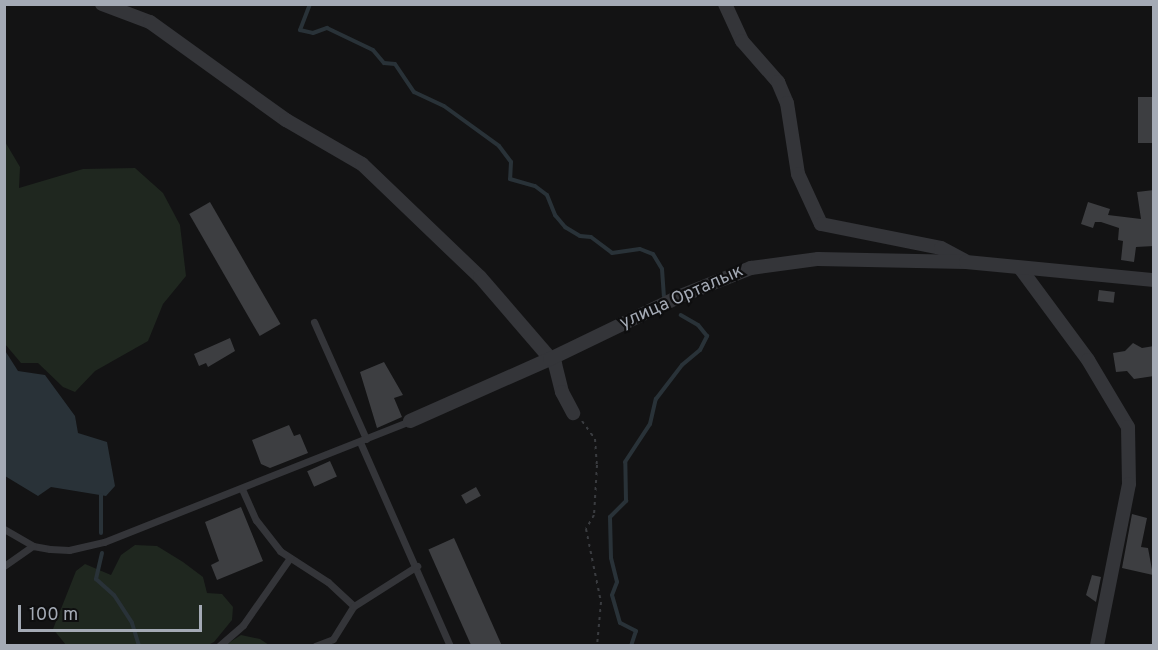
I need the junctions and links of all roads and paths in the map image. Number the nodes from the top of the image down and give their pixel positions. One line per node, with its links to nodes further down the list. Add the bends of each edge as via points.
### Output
1 (102, 4): 7 (street, via 150,22 286,120 362,164 480,277)
2 (725, 4): 3 (street, via 742,40 778,82 787,103 798,174 821,224 941,248)
3 (966, 262): 4 (street, улица Орталык); 7 (street, улица Орталык, via 818,259 752,268 678,297)
4 (1020, 268): 5 (street, улица Орталык); 23 (street, via 1088,360 1128,427 1130,484)
5 (1154, 280)
6 (314, 322): 10 (lane)
7 (550, 359): 8 (street); 9 (street, улица Орталык)
8 (573, 412): 22 (path, via 595,439 594,515 586,529 600,602)
9 (410, 421): 10 (lane)
10 (363, 441): 11 (lane); 16 (lane)
11 (242, 489): 13 (lane, via 104,542 69,550); 14 (lane, via 267,537)
12 (4, 529): 13 (lane)
13 (33, 546): 15 (lane)
14 (290, 558): 17 (lane, via 328,582); 19 (lane, via 243,625)
15 (4, 566)
16 (417, 566): 17 (lane); 21 (lane)
17 (354, 606): 18 (lane)
18 (334, 642): 20 (lane)
19 (219, 645)
20 (315, 645)
21 (450, 645)
22 (597, 645)
23 (1097, 645)

